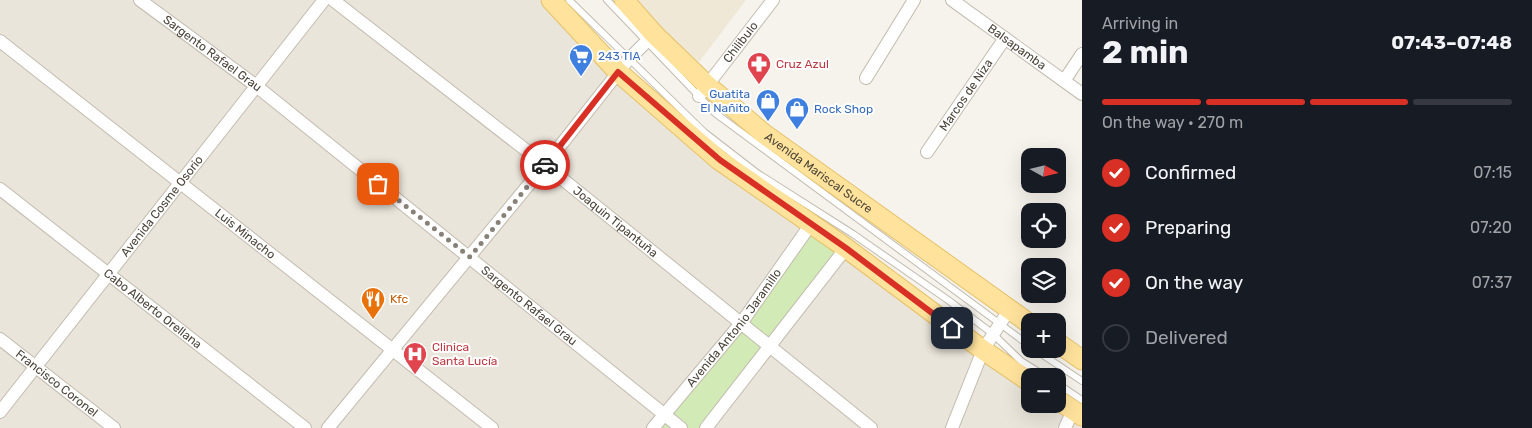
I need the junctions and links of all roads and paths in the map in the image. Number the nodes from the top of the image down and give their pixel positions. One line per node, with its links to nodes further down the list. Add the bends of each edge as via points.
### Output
1 (140, 0): 18 (street, Sargento Rafael Grau)
2 (324, 0): 18 (street, Avenida Cosme Osorio)
3 (333, 0): 22 (street, Joaquin Tipantuña)
4 (551, 0): 15 (main road)
5 (569, 0): 15 (lane)
6 (608, 0): 11 (lane)
7 (773, 0): 19 (street, Chilibulo)
8 (914, 0): 16 (street)
9 (952, 0): 12 (street, Balsapamba)
10 (632, 3): 11 (main road, Avenida Mariscal Sucre)
11 (650, 38): 15 (street); 19 (main road, Avenida Mariscal Sucre)
12 (1005, 38): 17 (street, Balsapamba); 21 (street, Marcos de Niza)
13 (0, 41): 23 (street, Luis Minacho)
14 (1082, 54): 17 (street)
15 (623, 66): 22 (street); 25 (main road, via 720,160); 30 (lane, via 757,173 948,300)
16 (866, 78)
17 (1064, 81): 20 (street, Balsapamba)
18 (255, 85): 23 (street, Avenida Cosme Osorio); 27 (street, Sargento Rafael Grau)
19 (703, 91): 30 (main road, Avenida Mariscal Sucre, via 763,133)
20 (1082, 94)
21 (927, 152)
22 (546, 165): 27 (street); 29 (street, Joaquin Tipantuña)
23 (179, 182): 28 (street, Avenida Cosme Osorio); 35 (street, Luis Minacho)
24 (0, 189): 28 (street, Cabo Alberto Orellana)
25 (811, 224): 26 (main road); 29 (street, Avenida Antonio Jaramillo)
26 (846, 248): 34 (street); 37 (main road)
27 (470, 257): 35 (street); 47 (street, Sargento Rafael Grau)
28 (107, 273): 40 (street, Avenida Cosme Osorio); 49 (street, Cabo Alberto Orellana)
29 (742, 322): 34 (street, Joaquin Tipantuña); 47 (street, Avenida Antonio Jaramillo)
30 (1000, 323): 31 (main road, Avenida Mariscal Sucre); 33 (lane); 37 (street); 41 (lane, via 1021,361)
31 (1021, 324)
32 (0, 339): 40 (street, Francisco Coronel)
33 (1021, 339)
34 (770, 345): 54 (street); 55 (street, Joaquin Tipantuña)
35 (392, 348): 50 (street); 51 (street, Luis Minacho)
36 (1066, 349): 39 (main road)
37 (983, 350): 42 (main road); 56 (street)
38 (1048, 358): 43 (lane)
39 (1082, 360)
40 (36, 366): 46 (street, Avenida Cosme Osorio); 48 (street, Francisco Coronel)
41 (1032, 368)
42 (1021, 376)
43 (1082, 380)
44 (1066, 395): 45 (lane)
45 (1074, 406): 57 (street)
46 (0, 412)
47 (664, 415): 52 (street, Avenida Antonio Jaramillo); 53 (street, Sargento Rafael Grau)
48 (114, 428)
49 (306, 428)
50 (328, 428)
51 (492, 428)
52 (653, 428)
53 (681, 428)
54 (706, 428)
55 (871, 428)
56 (952, 428)
57 (1065, 428)

